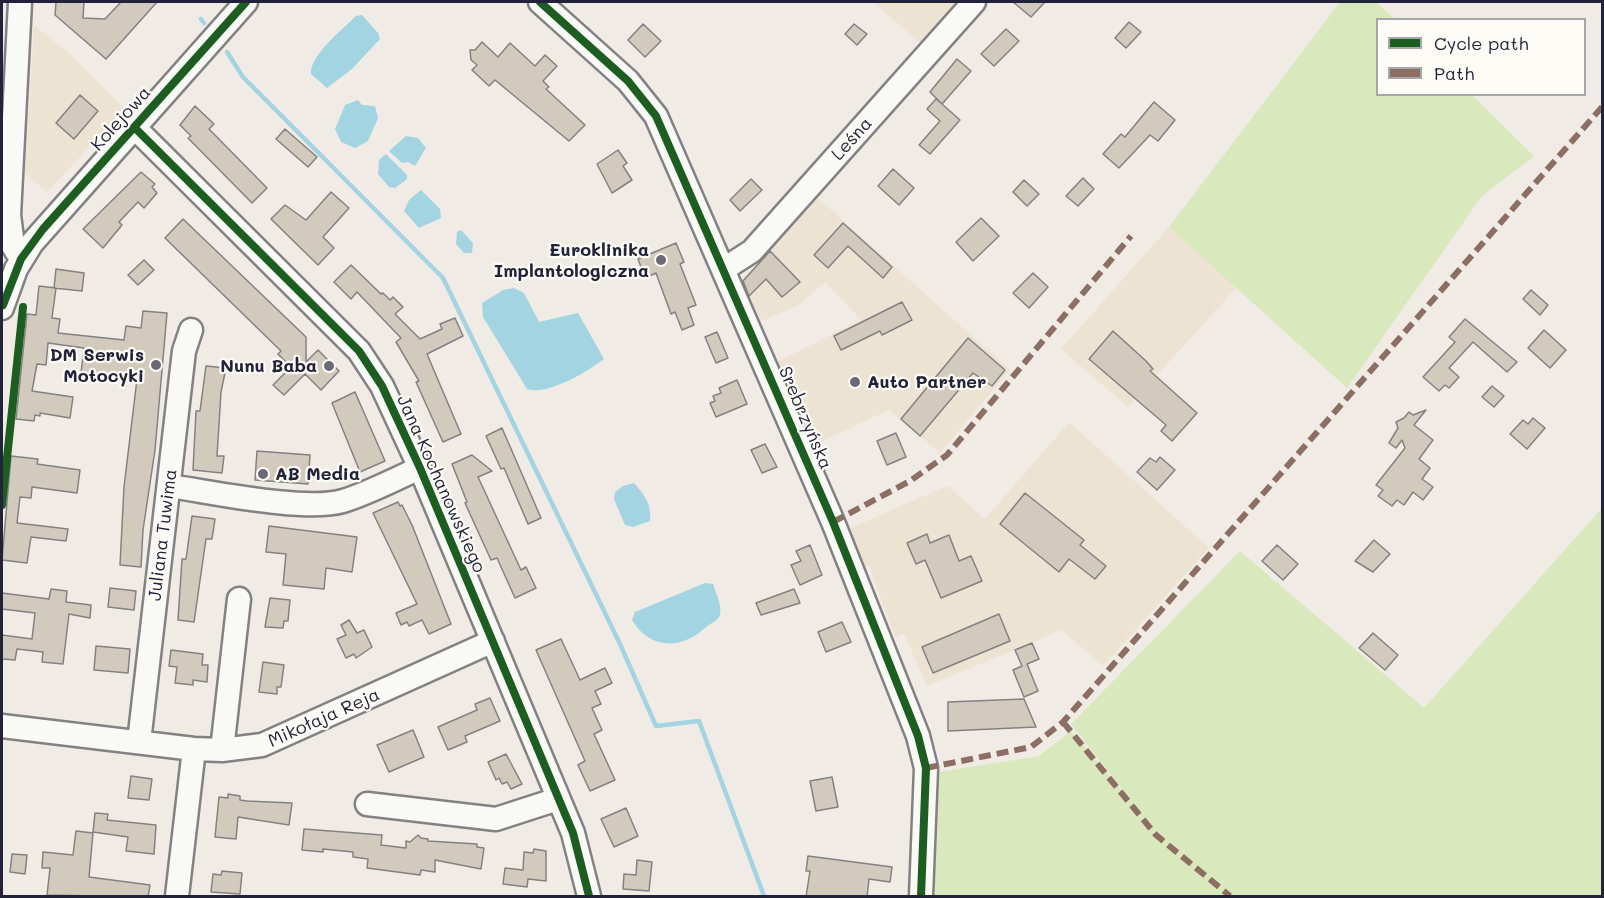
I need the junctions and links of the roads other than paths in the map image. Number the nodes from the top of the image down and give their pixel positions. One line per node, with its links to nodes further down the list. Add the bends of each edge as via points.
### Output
1 (20, 2): 6 (street, via 9,215 14,246)
2 (246, 2): 5 (street, Kolejowa)
3 (540, 2): 7 (street, Srebrzyńska, via 628,81 656,116)
4 (974, 2): 7 (street, Leśna, via 752,250)
5 (134, 127): 6 (street, Kolejowa); 10 (street, Jana Kochanowskiego, via 359,351 382,386)
6 (21, 259): 8 (street, Kolejowa)
7 (724, 269): 22 (street, Srebrzyńska, via 834,522 918,736 927,768)
8 (2, 308)
9 (191, 330): 11 (street, Juliana Tuwima, via 184,351)
10 (420, 468): 11 (street, via 343,501 324,504); 13 (street, Jana Kochanowskiego)
11 (169, 486): 15 (street, Juliana Tuwima)
12 (239, 599): 17 (street)
13 (493, 641): 17 (street, Mikołaja Reja, via 282,739); 18 (street, Jana Kochanowskiego)
14 (2, 726): 15 (street, Mikołaja Reja)
15 (139, 741): 16 (street, Mikołaja Reja)
16 (194, 749): 17 (street, Mikołaja Reja); 20 (street)
17 (222, 750)
18 (558, 799): 19 (street, via 496,819); 21 (street, Jana Kochanowskiego, via 581,856)
19 (367, 804)
20 (177, 897)
21 (589, 897)
22 (921, 897)

